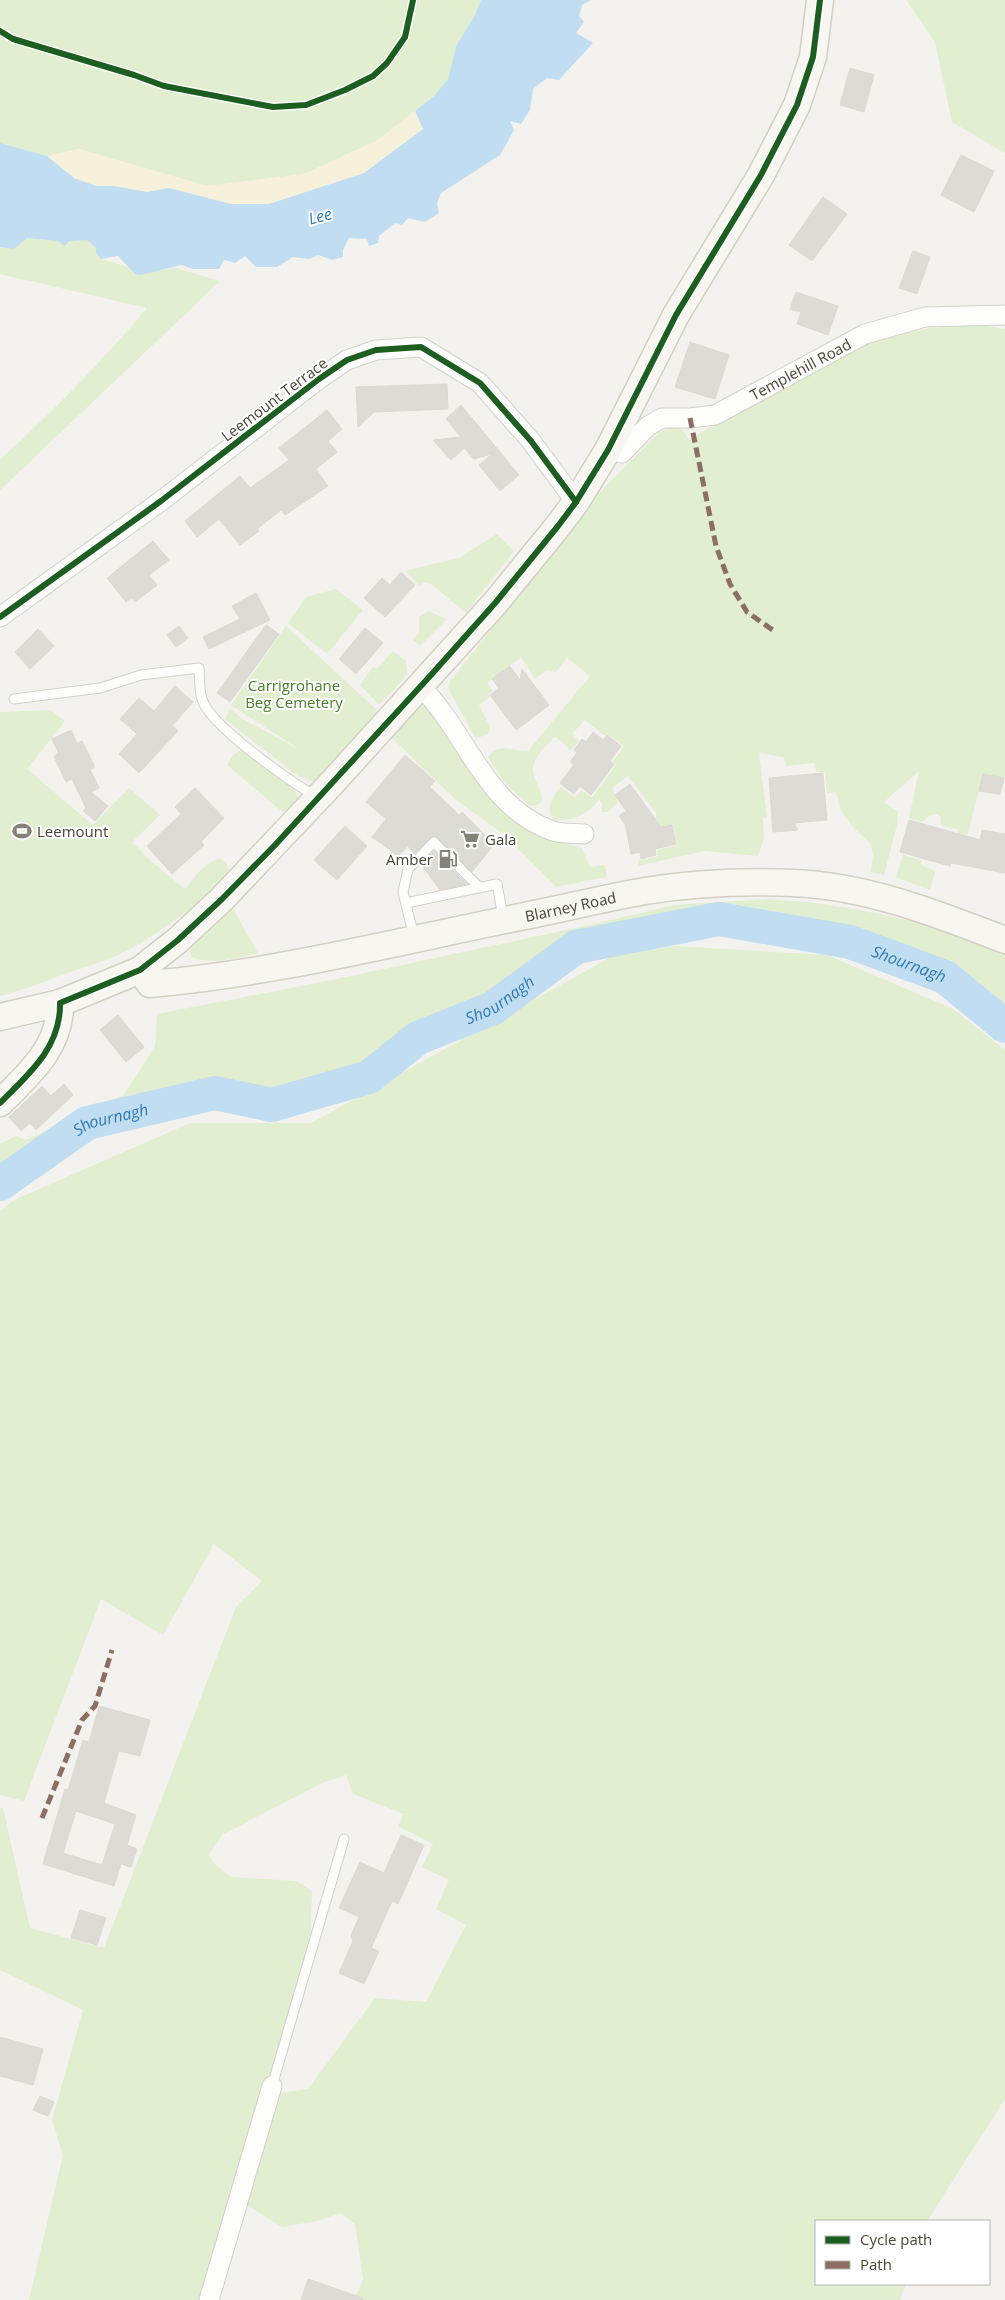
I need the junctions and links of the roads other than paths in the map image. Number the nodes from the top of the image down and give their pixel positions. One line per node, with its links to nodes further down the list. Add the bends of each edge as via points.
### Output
1 (820, 0): 3 (main road, via 813,57 797,105 761,175 676,315)
2 (1005, 314): 3 (street, Templehill Road, via 925,317 865,334 715,415 662,418 648,426 622,453)
3 (608, 450): 4 (main road)
4 (576, 502): 5 (street, Leemount Terrace, via 531,441 480,383 420,347 376,350 347,360 161,501); 6 (main road, via 496,602)
5 (0, 617)
6 (420, 686): 8 (main road); 9 (street, via 437,703 488,783 507,803 530,820 554,831)
7 (14, 699): 8 (lane, via 100,688 140,675 199,668 202,700 213,718 291,781)
8 (318, 798): 15 (main road, via 222,899)
9 (584, 834)
10 (480, 888): 11 (lane); 11 (lane, via 434,842 408,869 403,892); 12 (lane, via 497,884)
11 (406, 903): 13 (lane)
12 (504, 920): 13 (main road, Blarney Road); 14 (main road, Blarney Road, via 647,891 717,883 796,883 854,891 930,912)
13 (414, 939): 15 (main road, Blarney Road, via 201,980 150,984)
14 (1005, 940)
15 (140, 970): 16 (main road)
16 (60, 1003): 17 (main road); 18 (main road, via 60,1017 51,1045 40,1063)
17 (0, 1017)
18 (0, 1103)
19 (344, 1839): 20 (lane)
20 (272, 2086): 21 (street)
21 (209, 2300)

